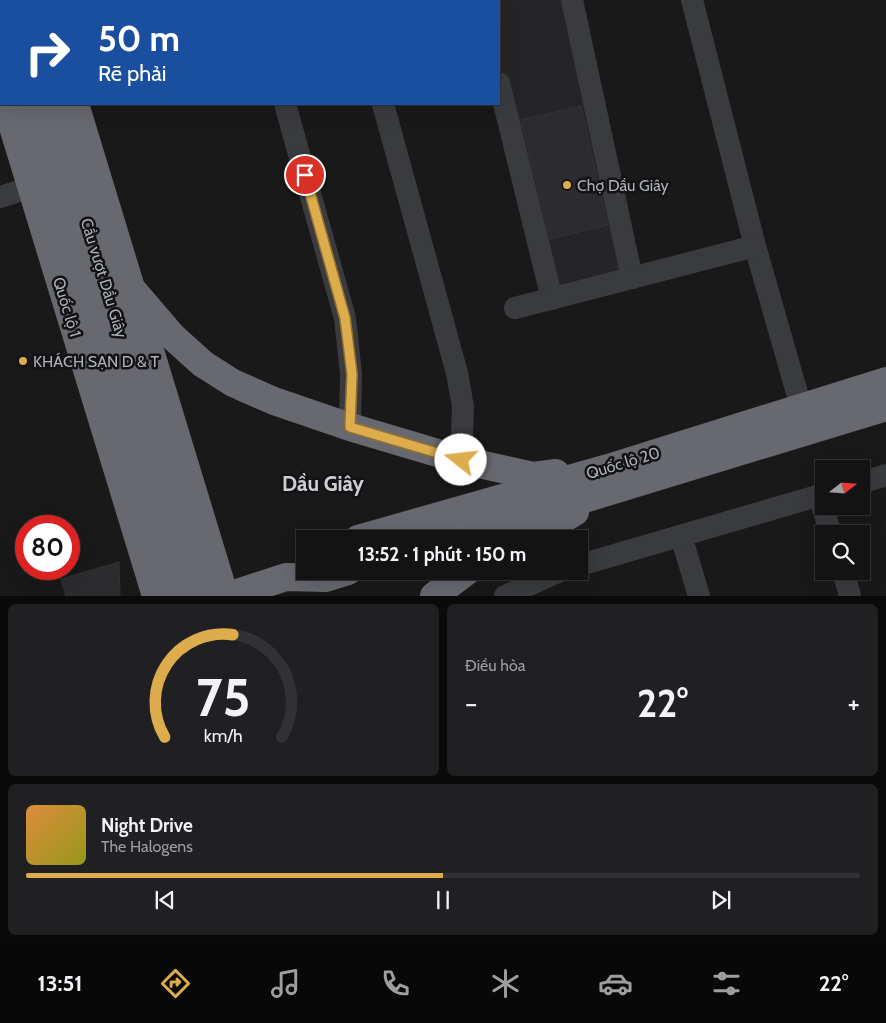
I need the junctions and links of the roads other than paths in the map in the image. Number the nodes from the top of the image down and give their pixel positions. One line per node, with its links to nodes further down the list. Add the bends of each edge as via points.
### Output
1 (572, 0): 13 (street)
2 (692, 0): 12 (street)
3 (500, 87): 15 (street)
4 (6, 105): 10 (highway, Quốc lộ 1)
5 (30, 105): 38 (highway, Cầu vượt Dầu Giây, bridge)
6 (52, 105): 35 (highway, Cầu vượt Dầu Giây, bridge)
7 (75, 105): 14 (highway)
8 (285, 105): 20 (street, via 345,318 352,374)
9 (383, 105): 21 (street, via 457,373 463,407)
10 (31, 187): 11 (street); 36 (highway, Quốc lộ 1)
11 (0, 197)
12 (755, 246): 13 (street); 18 (street)
13 (632, 278): 15 (street)
14 (131, 288): 20 (highway, via 173,337 203,364 233,383 274,401); 35 (highway)
15 (552, 299): 16 (street)
16 (516, 308)
17 (886, 380): 18 (highway, Quốc lộ 20)
18 (801, 407): 23 (highway, Quốc lộ 20)
19 (886, 408): 23 (highway, Quốc lộ 20)
20 (350, 427): 21 (highway)
21 (461, 460): 23 (highway, via 533,476)
22 (886, 475): 24 (street)
23 (612, 478): 26 (highway, Quốc lộ 20); 27 (highway, Quốc lộ 20); 28 (highway)
24 (870, 480)
25 (815, 497): 29 (street)
26 (395, 530)
27 (476, 530)
28 (541, 530)
29 (681, 536): 30 (street); 41 (street)
30 (588, 563)
31 (295, 568): 35 (highway)
32 (455, 580): 39 (highway)
33 (540, 580): 40 (street)
34 (846, 580): 42 (street)
35 (218, 593): 37 (highway, via 207,574 188,571 170,580)
36 (156, 596)
37 (160, 596)
38 (177, 596)
39 (434, 596)
40 (505, 596)
41 (698, 596)
42 (850, 596)

